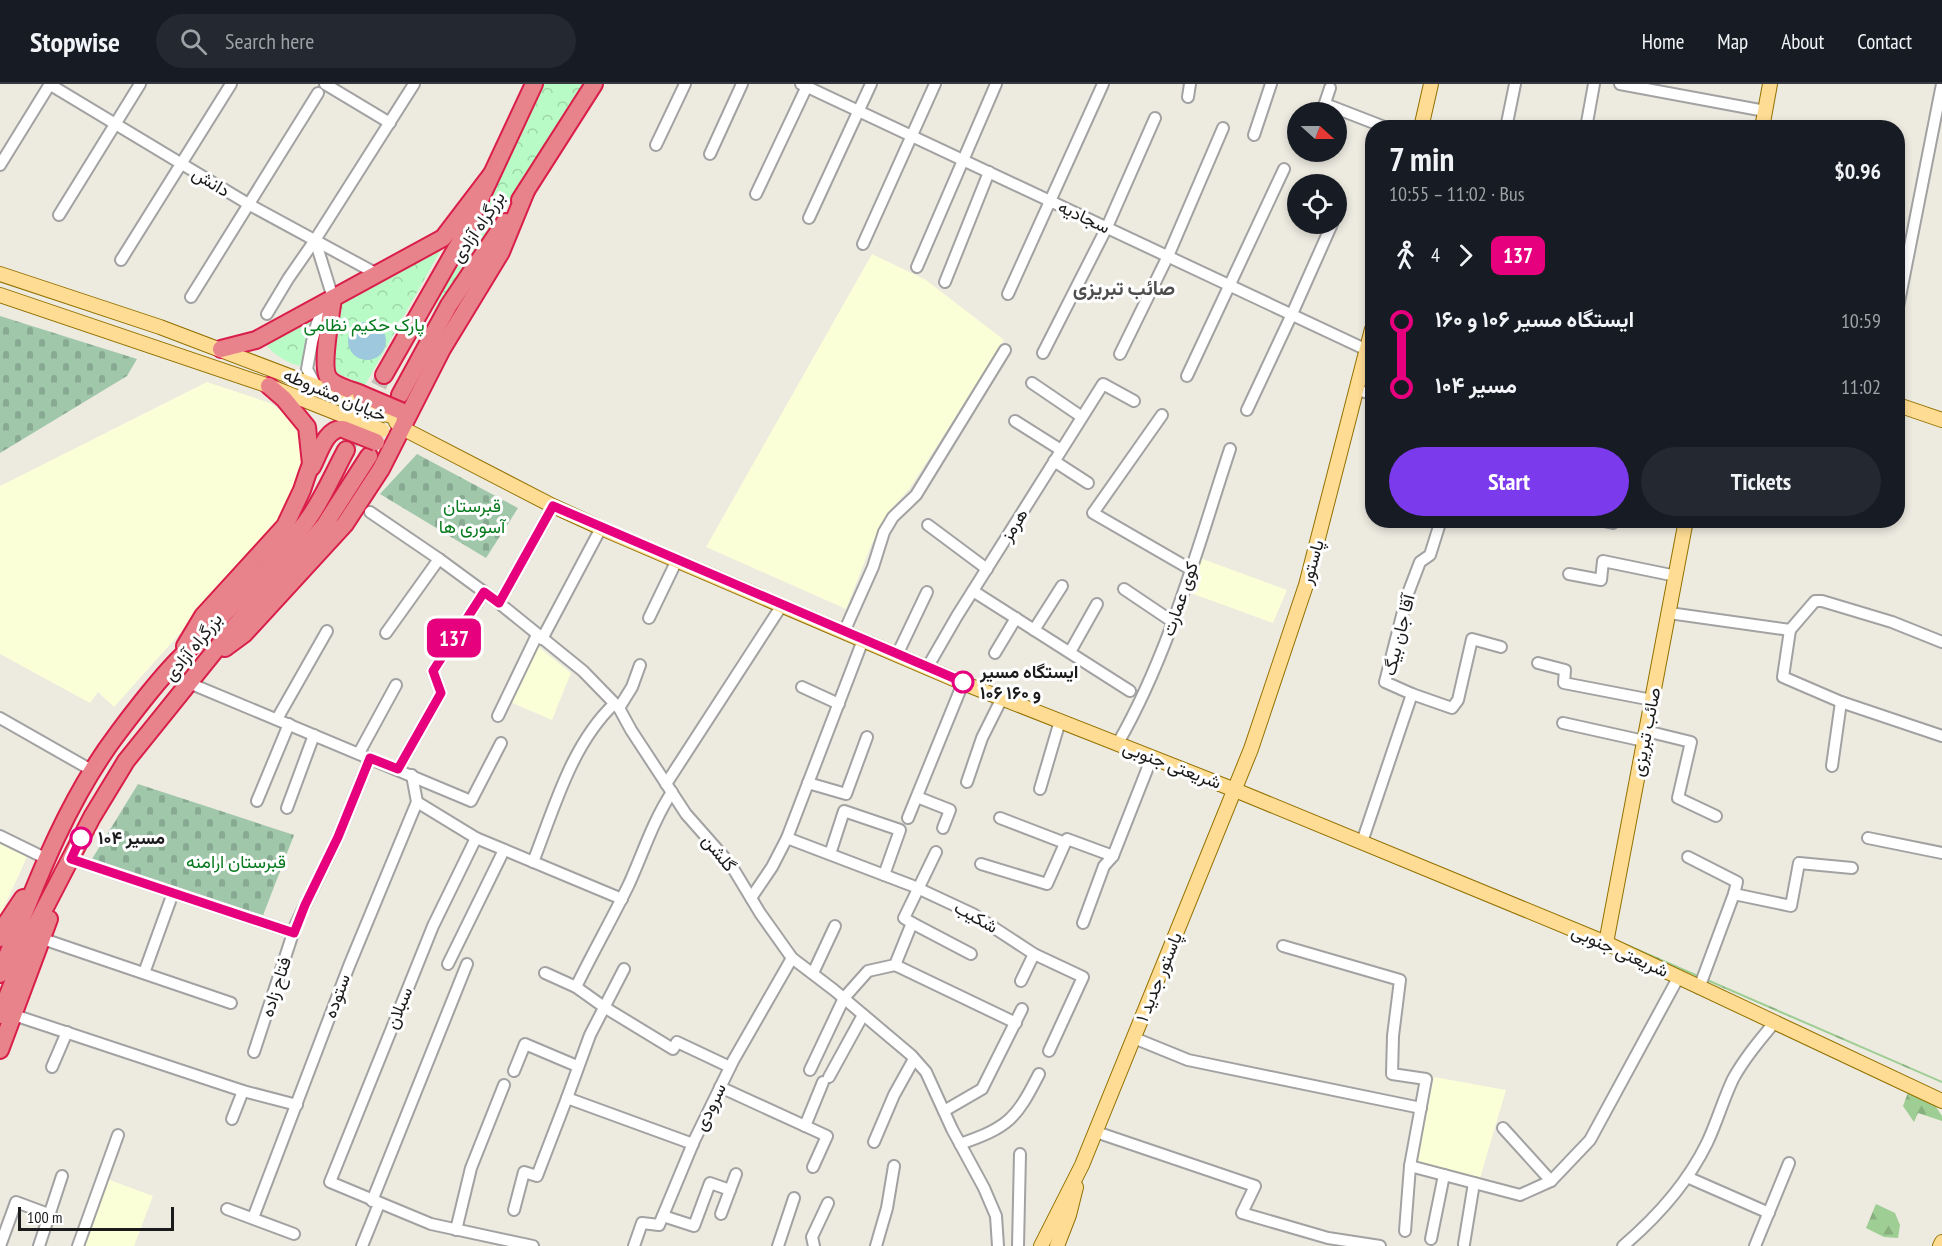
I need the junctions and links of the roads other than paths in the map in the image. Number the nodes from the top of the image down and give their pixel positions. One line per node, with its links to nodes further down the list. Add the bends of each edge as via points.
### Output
1 (50, 84): 37 (street, دانش); 45 (street)
2 (140, 84): 37 (street)
3 (231, 84): 44 (street)
4 (325, 84): 36 (street)
5 (414, 84): 36 (street)
6 (534, 84): 48 (highway, بزرگراه آزادی)
7 (594, 84): 89 (highway, بزرگراه آزادی, via 449,305)
8 (684, 84): 41 (street)
9 (742, 84): 42 (street)
10 (871, 84): 27 (street)
11 (935, 84): 40 (street)
12 (996, 84): 43 (street)
13 (1103, 84): 50 (street)
14 (1190, 84): 25 (street)
15 (1270, 84): 39 (street)
16 (1431, 84): 31 (main road)
17 (1515, 84): 32 (street)
18 (1594, 84): 33 (street)
19 (1620, 84): 28 (street)
20 (1770, 84): 28 (main road)
21 (1942, 84): 61 (street)
22 (805, 85): 27 (street, سجادیه); 49 (street)
23 (1330, 88): 26 (street)
24 (318, 93): 51 (street)
25 (1188, 97)
26 (1325, 102)
27 (859, 111): 40 (street, سجادیه); 53 (street)
28 (1765, 111): 34 (main road)
29 (1347, 116): 35 (street)
30 (1155, 118): 54 (street)
31 (1423, 120)
32 (1508, 120)
33 (1587, 120)
34 (1763, 120)
35 (1365, 121)
36 (390, 123): 56 (street)
37 (115, 124): 44 (street, دانش); 52 (street)
38 (1223, 128): 58 (street)
39 (1254, 135)
40 (912, 136): 43 (street, سجادیه); 57 (street)
41 (656, 145)
42 (710, 154)
43 (963, 160): 47 (street, سجادیه); 60 (street)
44 (182, 164): 51 (street, دانش); 59 (street)
45 (0, 165)
46 (1284, 169): 65 (street)
47 (989, 172): 50 (street, سجادیه); 64 (street)
48 (491, 175): 63 (highway, via 443,238); 78 (highway, بزرگراه آزادی, via 461,240)
49 (756, 194)
50 (1050, 201): 54 (street, سجادیه); 66 (street)
51 (250, 205): 56 (street, دانش); 68 (street)
52 (59, 215)
53 (810, 218)
54 (1107, 228): 58 (street, سجادیه); 75 (street)
55 (1328, 234): 71 (street)
56 (315, 240): 63 (street, دانش); 69 (street); 70 (street)
57 (863, 244)
58 (1168, 256): 65 (street, سجادیه); 76 (street)
59 (121, 260)
60 (917, 267)
61 (1905, 272)
62 (0, 274): 73 (main road, خیابان مشروطه)
63 (377, 274): 69 (highway)
64 (945, 282)
65 (1230, 285): 71 (street, سجادیه); 79 (street)
66 (1008, 294)
67 (0, 295): 81 (main road, خیابان مشروطه)
68 (191, 297)
69 (333, 298): 73 (highway, via 256,340); 82 (street, via 322,311 312,342 307,369); 85 (highway, via 324,366 328,378)
70 (267, 314)
71 (1292, 314): 72 (street, سجادیه); 88 (street)
72 (1365, 349)
73 (221, 350): 82 (main road, خیابان مشروطه)
74 (1005, 350): 130 (street, via 916,495 893,517 884,532)
75 (1043, 353)
76 (1120, 354)
77 (1365, 358): 83 (main road, پاستور)
78 (384, 375)
79 (1187, 376)
80 (1032, 383): 91 (street)
81 (269, 386): 94 (main road, خیابان مشروطه); 101 (highway, via 307,427 311,464)
82 (316, 386): 85 (main road, خیابان مشروطه)
83 (1357, 390): 84 (street); 177 (main road, پاستور, via 1306,585)
84 (1365, 392)
85 (358, 398): 89 (highway, bridge)
86 (1134, 401): 91 (street, هرمز, via 1103,384)
87 (1905, 407): 92 (main road)
88 (1247, 410)
89 (400, 413): 95 (main road, خیابان مشروطه); 100 (highway, بزرگراه آزادی); 103 (main road, شریعتی جنوبی)
90 (1162, 415): 112 (street, via 1093,513)
91 (1082, 417): 98 (street, هرمز)
92 (1942, 420)
93 (1015, 421): 98 (street)
94 (345, 423): 95 (highway, bridge); 101 (highway, via 330,433)
95 (376, 443): 100 (highway); 139 (highway, بزرگراه آزادی, via 324,526)
96 (1230, 449): 112 (street, کوی عمارت)
97 (346, 450): 141 (highway, بزرگراه آزادی, via 308,520)
98 (1062, 450): 99 (street, هرمز)
99 (1054, 461): 102 (street); 111 (street, هرمز)
100 (381, 469): 139 (highway, بزرگراه آزادی, via 345,524 244,634)
101 (307, 475): 141 (highway, via 285,526 203,616)
102 (1088, 483)
103 (553, 506): 106 (main road, شریعتی جنوبی); 120 (street)
104 (370, 512): 109 (street, گلشن)
105 (928, 525): 111 (street)
106 (601, 528): 110 (main road, شریعتی جنوبی); 132 (street)
107 (1438, 528): 149 (street, آقا جان بیگ, via 1430,555 1420,562 1407,596 1385,682)
108 (1685, 528): 114 (main road, صائب تبریزی)
109 (439, 559): 118 (street, گلشن); 131 (street)
110 (677, 560): 122 (main road, شریعتی جنوبی); 124 (street)
111 (987, 568): 117 (street, هرمز)
112 (1190, 569): 126 (street, کوی عمارت)
113 (1569, 574): 114 (street, via 1601,580 1604,561)
114 (1676, 576): 123 (main road, صائب تبریزی)
115 (1062, 586): 127 (street)
116 (1124, 590): 126 (street)
117 (974, 591): 125 (street); 143 (street, هرمز)
118 (484, 592): 120 (street, گلشن); 170 (street, via 433,671 441,693)
119 (927, 592): 138 (street)
120 (499, 603): 132 (street, گلشن)
121 (1097, 604): 136 (street)
122 (782, 605): 130 (main road, شریعتی جنوبی); 175 (street)
123 (1669, 613): 128 (street); 151 (main road, صائب تبریزی)
124 (649, 618)
125 (1016, 618): 127 (street); 137 (street)
126 (1173, 622): 166 (street, کوی عمارت, via 1143,698)
127 (1034, 630): 136 (street)
128 (1790, 630): 134 (street, via 1815,601 1822,601); 152 (street, via 1783,677)
129 (327, 631): 157 (street)
130 (844, 632): 133 (main road, شریعتی جنوبی)
131 (386, 633)
132 (539, 637): 154 (street, گلشن, via 583,672); 155 (street)
133 (863, 640): 138 (main road, شریعتی جنوبی); 153 (street)
134 (1942, 642)
135 (1501, 647): 149 (street, via 1472,639 1458,700 1452,708)
136 (1070, 652): 148 (street)
137 (995, 653)
138 (897, 655): 143 (main road, شریعتی جنوبی)
139 (207, 661): 145 (highway, بزرگراه آزادی)
140 (1538, 663): 151 (street, via 1565,670 1564,683)
141 (175, 664): 171 (highway, بزرگراه آزادی)
142 (640, 665): 154 (street, via 632,687)
143 (927, 668): 144 (main road, شریعتی جنوبی)
144 (963, 682): 150 (main road, شریعتی جنوبی); 178 (street)
145 (189, 683): 157 (street); 198 (highway, بزرگراه آزادی, via 126,761)
146 (396, 686): 167 (street, فتاح زاده)
147 (802, 687): 153 (street)
148 (1131, 691)
149 (1412, 694): 190 (street, آقا جان بیگ)
150 (1002, 698): 158 (main road, شریعتی جنوبی); 173 (street, via 982,738)
151 (1652, 699): 162 (main road, صائب تبریزی)
152 (1841, 702): 163 (street); 169 (street)
153 (839, 704): 174 (street)
154 (616, 706): 175 (street, گلشن); 199 (street, via 595,726 573,765)
155 (498, 716)
156 (0, 718): 171 (street)
157 (278, 719): 160 (street)
158 (1060, 721): 166 (main road, شریعتی جنوبی); 176 (street)
159 (1563, 723): 162 (street)
160 (289, 724): 161 (street); 179 (street)
161 (314, 735): 167 (street); 181 (street)
162 (1645, 736): 182 (street, via 1691,742 1678,798); 216 (main road, صائب تبریزی)
163 (1942, 736)
164 (867, 737): 174 (street, via 846,794)
165 (501, 743): 172 (street, via 471,801)
166 (1118, 743): 168 (main road, شریعتی جنوبی)
167 (365, 755): 170 (street); 213 (street, فتاح زاده, via 338,837)
168 (1152, 757): 177 (main road, شریعتی جنوبی); 196 (street)
169 (1832, 766)
170 (398, 769): 172 (street)
171 (93, 771): 200 (highway, بزرگراه آزادی)
172 (412, 775): 180 (street)
173 (967, 782)
174 (808, 783): 188 (street)
175 (669, 788): 208 (street, گلشن); 209 (street)
176 (1040, 789)
177 (1235, 790): 190 (main road, شریعتی جنوبی); 242 (main road, پاستور جدید ۱)
178 (917, 797): 183 (street); 185 (street, via 951,810)
179 (257, 801)
180 (417, 802): 187 (street); 259 (street, ستوده)
181 (287, 808)
182 (1716, 816)
183 (908, 818)
184 (1000, 818): 191 (street)
185 (943, 828)
186 (0, 836): 200 (street)
187 (476, 838): 192 (street); 285 (street, سبلان, via 429,936 330,1182)
188 (787, 838): 195 (street, شکیب); 208 (street)
189 (1868, 838): 194 (street)
190 (1362, 842): 216 (main road, شریعتی جنوبی)
191 (1065, 843): 196 (street, via 1067,839); 201 (street, via 1047,884)
192 (504, 850): 199 (street); 221 (street)
193 (936, 852): 205 (street)
194 (1942, 853)
195 (830, 854): 204 (street, شکیب); 204 (street, via 844,811 900,830)
196 (1113, 856): 211 (street, via 1104,866)
197 (1688, 857): 207 (street, via 1737,882)
198 (71, 859): 203 (highway, بزرگراه آزادی); 206 (street)
199 (533, 862): 209 (street)
200 (45, 863): 214 (highway, بزرگراه آزادی); 228 (highway, بزرگراه آزادی)
201 (981, 864)
202 (1852, 868): 207 (street, via 1799,863 1791,906)
203 (63, 874): 215 (highway, بزرگراه آزادی); 237 (highway, بزرگراه آزادی, via 35,927)
204 (884, 875): 205 (street, شکیب)
205 (919, 889): 210 (street); 219 (street, شکیب, via 974,914)
206 (173, 893): 213 (street); 225 (street)
207 (1734, 894): 232 (street)
208 (751, 898): 220 (street, گلشن)
209 (622, 899): 231 (street)
210 (908, 920): 218 (street); 223 (street)
211 (1083, 922)
212 (835, 926): 227 (street)
213 (294, 933): 245 (street, فتاح زاده)
214 (0, 938)
215 (43, 939): 225 (street); 237 (highway, بزرگراه آزادی)
216 (1606, 943): 229 (main road, شریعتی جنوبی)
217 (1283, 946): 260 (street, via 1400,980 1392,1074 1426,1079)
218 (971, 954)
219 (1034, 954): 230 (street); 244 (street, شکیب, via 1083,977)
220 (792, 958): 227 (street, گلشن); 248 (street, سرودی)
221 (448, 964)
222 (467, 964): 285 (street)
223 (895, 965): 233 (street, via 868,971); 239 (street)
224 (624, 969): 235 (street)
225 (144, 973): 234 (street)
226 (545, 973): 231 (street)
227 (813, 973): 233 (street, گلشن)
228 (0, 974)
229 (1678, 978): 232 (main road, شریعتی جنوبی); 281 (street, via 1590,1140)
230 (1021, 981)
231 (576, 987): 235 (street)
232 (1699, 988): 240 (main road, شریعتی جنوبی)
233 (844, 998): 238 (street, گلشن); 250 (street)
234 (231, 1002)
235 (604, 1007): 247 (street); 248 (street, via 673,1049 677,1042)
236 (1022, 1009): 239 (street)
237 (7, 1015): 241 (street); 243 (highway, بزرگراه آزادی)
238 (863, 1015): 246 (street, گلشن); 264 (street)
239 (1016, 1023): 261 (street, via 982,1089)
240 (1774, 1023): 256 (main road, شریعتی جنوبی); 280 (street, via 1734,1079)
241 (67, 1032): 249 (street); 255 (street)
242 (1134, 1038): 260 (street, via 1188,1060); 266 (main road, پاستور جدید ۱)
243 (0, 1050)
244 (1049, 1051)
245 (254, 1052)
246 (914, 1059): 261 (street, گلشن, via 926,1072); 268 (street)
247 (578, 1066): 251 (street, via 525,1044); 257 (street)
248 (730, 1066): 254 (street, سرودی)
249 (52, 1067)
250 (810, 1070)
251 (514, 1071)
252 (1039, 1074): 270 (street, via 1013,1117 988,1135)
253 (504, 1085): 294 (street, via 471,1168)
254 (720, 1087): 264 (street); 269 (street, سرودی)
255 (243, 1091): 259 (street); 263 (street)
256 (1928, 1095): 258 (main road, شریعتی جنوبی); 262 (main road)
257 (567, 1098): 269 (street); 288 (street, via 537,1176 524,1172)
258 (1942, 1101)
259 (297, 1105): 293 (street, ستوده)
260 (1421, 1108): 275 (street)
261 (944, 1111): 270 (street, گلشن)
262 (1942, 1112)
263 (232, 1119)
264 (805, 1126): 276 (street, via 827,1136)
265 (1503, 1128): 281 (street)
266 (1096, 1132): 273 (main road, پاستور جدید ۱); 313 (street, via 1256,1186 1242,1213 1328,1238)
267 (118, 1135): 302 (street)
268 (874, 1142)
269 (693, 1144): 292 (street, سرودی)
270 (960, 1144): 309 (street, گلشن, via 996,1216)
271 (1020, 1154): 310 (street)
272 (1790, 1163): 289 (street)
273 (1082, 1165): 311 (main road, پاستور جدید ۱); 312 (main road, پاستور جدید ۱)
274 (894, 1166): 308 (street)
275 (1410, 1166): 278 (street); 295 (street)
276 (813, 1167)
277 (736, 1174): 283 (street)
278 (1444, 1175): 282 (street); 297 (street)
279 (62, 1176): 291 (street)
280 (1687, 1177): 289 (street); 314 (street, via 1653,1220)
281 (1551, 1181): 282 (street, via 1520,1195)
282 (1474, 1183): 299 (street)
283 (730, 1191): 290 (street); 292 (street, via 710,1183 694,1226)
284 (794, 1198): 306 (street)
285 (376, 1202): 294 (street); 303 (street)
286 (828, 1203): 307 (street, via 812,1237)
287 (227, 1209): 293 (street)
288 (514, 1210)
289 (1769, 1213): 315 (street)
290 (721, 1214)
291 (51, 1215): 300 (street, via 16,1202); 301 (street)
292 (663, 1216): 305 (street, via 659,1225 642,1223)
293 (253, 1218): 296 (street)
294 (456, 1230): 298 (street)
295 (1405, 1231)
296 (294, 1234)
297 (1431, 1239)
298 (509, 1244): 304 (street)
299 (1464, 1244)
300 (0, 1246)
301 (39, 1246)
302 (78, 1246)
303 (362, 1246)
304 (534, 1246)
305 (634, 1246)
306 (778, 1246)
307 (814, 1246)
308 (876, 1246)
309 (998, 1246)
310 (1018, 1246)
311 (1041, 1246)
312 (1057, 1246)
313 (1380, 1246)
314 (1623, 1246)
315 (1755, 1246)

